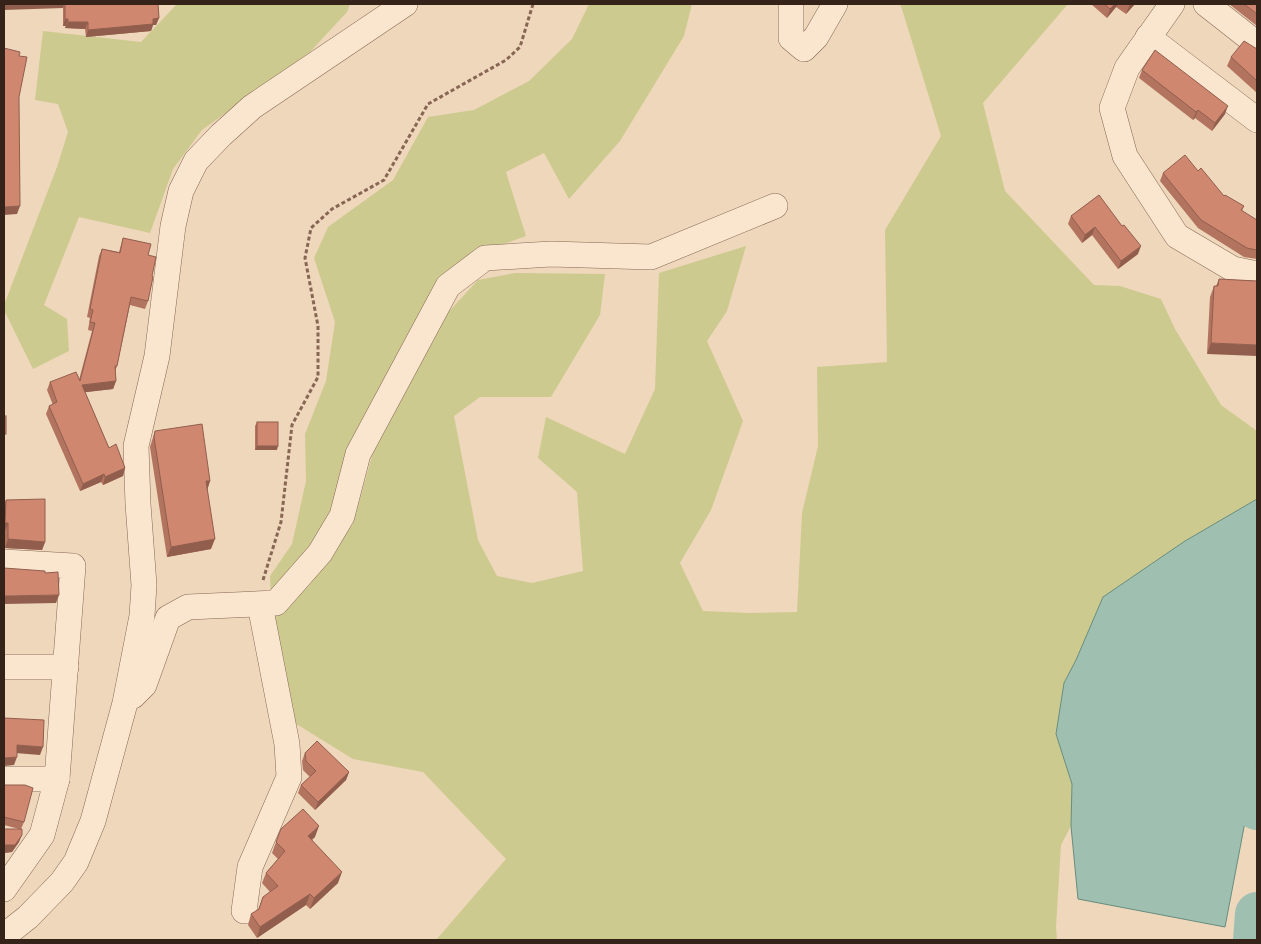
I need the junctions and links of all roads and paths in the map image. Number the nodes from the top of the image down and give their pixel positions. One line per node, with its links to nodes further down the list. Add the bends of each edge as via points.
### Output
1 (405, 4): 16 (street, via 252,107 196,161 181,191 173,226 156,356 136,446 144,585 142,616)
2 (533, 4): 13 (path, via 520,46 506,60 428,104 384,180 332,210 310,228 304,258 318,326 318,377 292,425 281,522 261,584)
3 (791, 4): 4 (street, via 791,38 804,49 816,37)
4 (835, 4)
5 (1172, 4): 7 (street)
6 (1206, 4): 8 (street)
7 (1148, 37): 9 (street); 11 (street, via 1127,68 1112,108 1125,156 1177,236 1233,269)
8 (1257, 44)
9 (1257, 120)
10 (775, 206): 13 (street, via 651,257 551,254 484,258 448,286 358,454 342,516 320,553 276,604)
11 (1257, 274)
12 (4, 562): 15 (street, via 73,566)
13 (260, 605): 16 (street, via 188,607 168,618 144,685); 20 (street, via 287,744 289,777 250,867)
14 (4, 667): 15 (street)
15 (66, 667): 18 (street)
16 (125, 703): 21 (street, via 93,821 76,862 35,910)
17 (4, 779): 18 (street)
18 (57, 779): 19 (street, via 42,835)
19 (4, 889)
20 (244, 911)
21 (4, 936)

